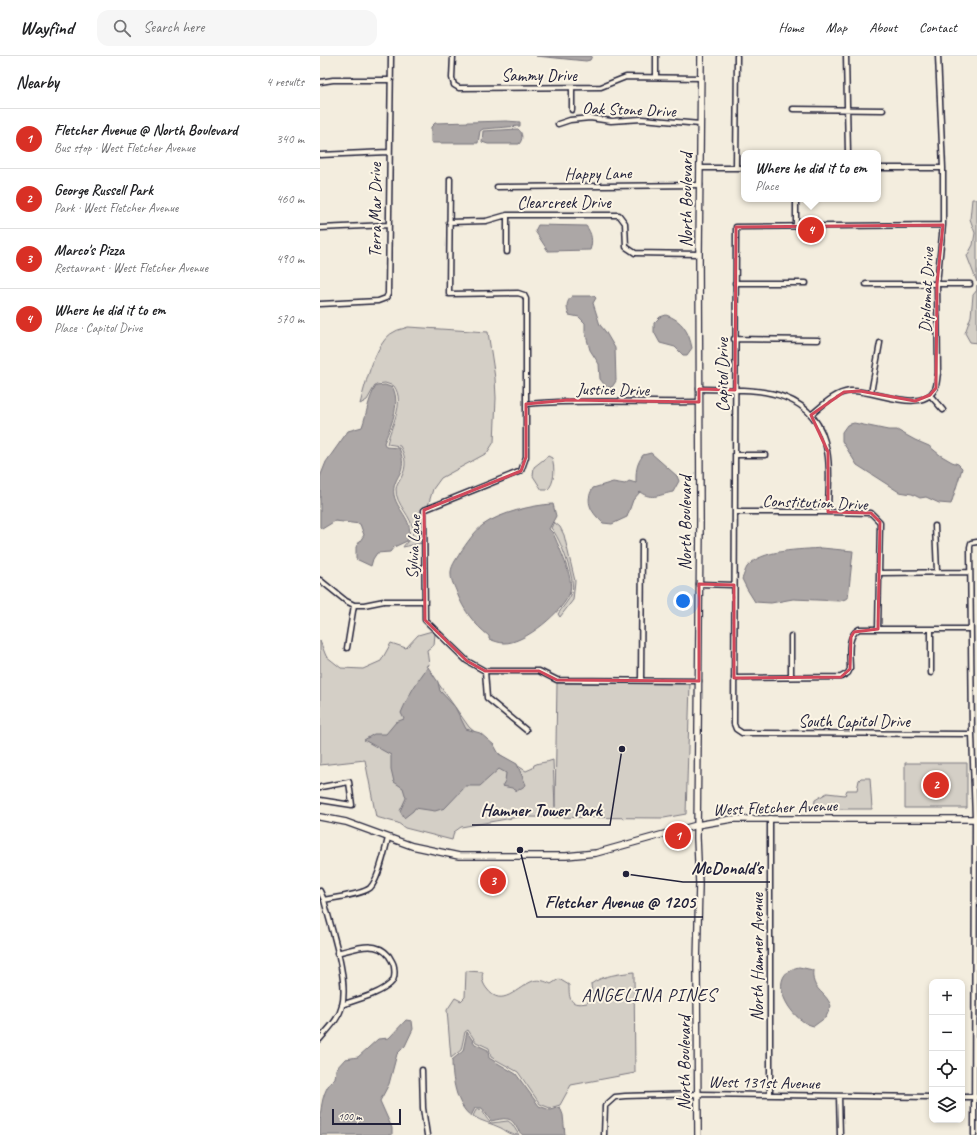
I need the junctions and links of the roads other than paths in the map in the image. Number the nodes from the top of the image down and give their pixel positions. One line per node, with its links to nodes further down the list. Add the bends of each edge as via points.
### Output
1 (391, 56): 10 (street, Terra Mar Drive)
2 (453, 56): 12 (street, Sammy Drive, via 452,78 454,85 459,88)
3 (656, 56): 8 (street)
4 (701, 56): 9 (street, North Boulevard)
5 (737, 56): 23 (street)
6 (846, 56): 15 (street)
7 (938, 56): 26 (street, Diplomat Drive)
8 (656, 77): 9 (street, Sammy Drive); 12 (street, Sammy Drive, via 626,78 601,87)
9 (701, 78): 18 (street, North Boulevard)
10 (391, 80): 11 (street); 20 (street, Terra Mar Drive)
11 (320, 82)
12 (572, 88): 14 (street)
13 (793, 109): 15 (street)
14 (572, 110)
15 (847, 110): 16 (street); 19 (street)
16 (883, 110)
17 (558, 124): 18 (street, Oak Stone Drive, via 590,118)
18 (700, 124): 22 (street, North Boulevard)
19 (848, 150)
20 (388, 152): 21 (street); 33 (street, Terra Mar Drive)
21 (320, 155)
22 (700, 168): 23 (street); 28 (street, North Boulevard)
23 (736, 168): 24 (street)
24 (741, 168)
25 (881, 168): 26 (street)
26 (943, 168): 35 (street, Diplomat Drive)
27 (450, 179): 32 (street)
28 (700, 185): 29 (street, Happy Lane); 38 (street, North Boulevard)
29 (497, 187)
30 (796, 202): 34 (street)
31 (507, 215): 32 (street, Clearcreek Drive, via 486,221); 37 (street); 38 (street, Clearcreek Drive, via 619,215 625,223 626,247 635,253)
32 (449, 222): 53 (street, Sylvia Lane, via 449,294 518,293 525,297)
33 (388, 225): 36 (street); 44 (street, Terra Mar Drive, via 386,298 378,301)
34 (796, 225): 35 (street, Capitol Drive); 39 (street, Capitol Drive, via 736,227)
35 (943, 225): 42 (street, Diplomat Drive)
36 (320, 228)
37 (507, 252)
38 (699, 254): 48 (street, North Boulevard)
39 (735, 283): 40 (street); 45 (street, Capitol Drive)
40 (806, 283)
41 (866, 284): 42 (street)
42 (937, 284): 43 (street); 51 (street, Diplomat Drive, via 938,373 936,388)
43 (970, 284)
44 (320, 304)
45 (734, 338): 46 (street); 49 (street, Capitol Drive)
46 (818, 340)
47 (880, 343): 50 (street)
48 (699, 389): 49 (street); 52 (street, North Boulevard)
49 (735, 390): 55 (street, via 772,392 798,402); 56 (street, Capitol Drive)
50 (871, 393): 51 (street, via 915,401); 55 (street, via 841,393)
51 (930, 395): 54 (street)
52 (699, 402): 53 (street, Justice Drive, via 568,400); 67 (street, North Boulevard)
53 (526, 404): 69 (street, Sylvia Lane, via 526,458 521,471 424,510)
54 (943, 410)
55 (811, 415): 59 (street, via 821,430 828,452)
56 (735, 455): 57 (street); 58 (street, Capitol Drive)
57 (765, 455)
58 (735, 512): 59 (street, Constitution Drive); 68 (street, Capitol Drive)
59 (828, 512): 65 (street, Constitution Drive, via 871,513 880,522)
60 (935, 526): 63 (street)
61 (642, 542): 80 (street)
62 (977, 542): 64 (street, via 971,544)
63 (936, 572): 64 (street); 65 (street)
64 (970, 572): 73 (street)
65 (879, 573): 71 (street, Constitution Drive)
66 (320, 580): 70 (street)
67 (699, 584): 68 (street); 81 (street, North Boulevard)
68 (734, 584): 79 (street, Capitol Drive)
69 (425, 601): 70 (street, via 384,601); 76 (street, Sylvia Lane, via 425,620 467,661)
70 (354, 605): 75 (street)
71 (878, 629): 72 (street); 78 (street, via 859,629 850,637 850,670 844,675)
72 (931, 629): 73 (street); 77 (street)
73 (971, 629): 84 (street)
74 (791, 636): 78 (street)
75 (347, 648)
76 (485, 671): 80 (street, Sylvia Lane, via 539,671 556,680); 83 (street, via 488,698)
77 (931, 673)
78 (791, 677): 79 (street)
79 (734, 678): 82 (street, Capitol Drive)
80 (641, 680): 81 (street, Sylvia Lane)
81 (699, 681): 90 (street, North Boulevard)
82 (736, 729): 84 (street, South Capitol Drive, via 742,733)
83 (526, 730)
84 (972, 734): 89 (street)
85 (320, 788): 86 (street, via 348,782 352,805)
86 (320, 800)
87 (320, 817): 91 (street, West Fletcher Avenue, via 346,822)
88 (770, 818): 89 (street, West Fletcher Avenue); 90 (street, West Fletcher Avenue, via 732,819); 99 (street, North Hamner Avenue)
89 (976, 818): 103 (street)
90 (697, 825): 91 (street, West Fletcher Avenue, via 622,847 566,856 459,856); 98 (street, North Boulevard)
91 (388, 838): 93 (street, via 370,888)
92 (320, 891): 93 (street)
93 (324, 900): 94 (street)
94 (337, 953): 95 (street, via 343,979); 95 (street, via 366,946 378,948 388,955 394,964 395,975 392,983 383,990)
95 (342, 1005): 96 (street, via 336,1018)
96 (320, 1039)
97 (422, 1070): 104 (street)
98 (698, 1094): 99 (street, West 131st Avenue); 105 (street, West 131st Avenue, via 615,1097 605,1106); 106 (street, North Boulevard)
99 (770, 1095): 100 (street, West 131st Avenue)
100 (839, 1096): 101 (street, West 131st Avenue); 107 (street)
101 (929, 1096)
102 (965, 1097): 103 (street)
103 (976, 1097): 108 (street)
104 (427, 1135)
105 (604, 1135)
106 (698, 1135)
107 (840, 1135)
108 (974, 1135)

